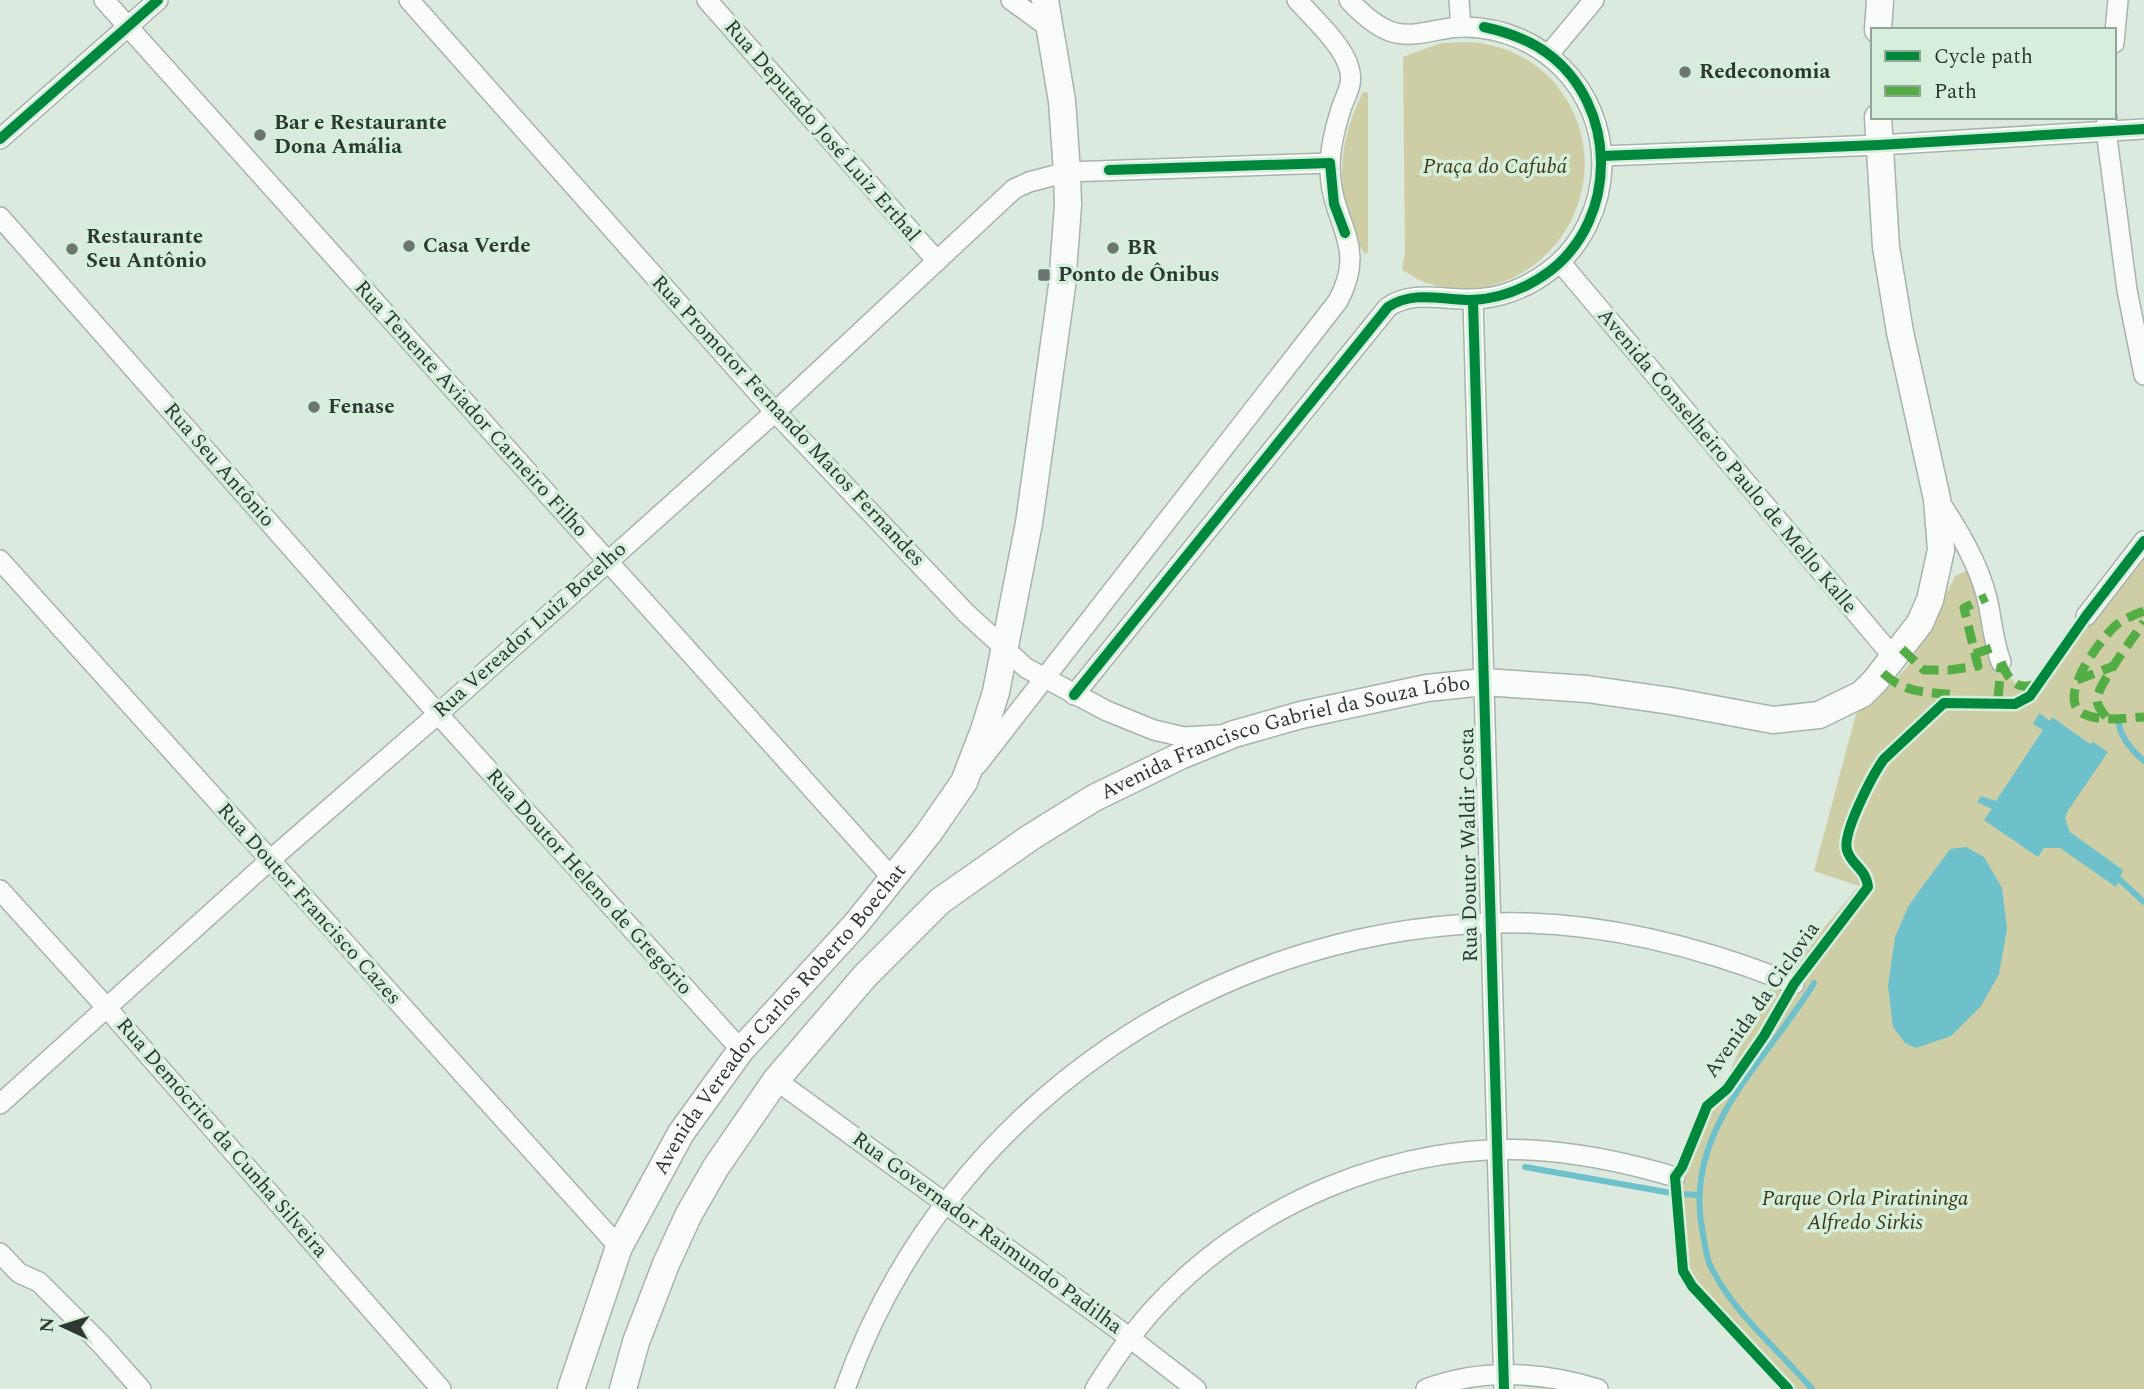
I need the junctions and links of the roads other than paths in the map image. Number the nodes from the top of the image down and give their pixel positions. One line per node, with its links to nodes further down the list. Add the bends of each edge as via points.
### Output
1 (104, 0): 13 (street, Rua Tenente Aviador Carneiro Filho)
2 (158, 0): 13 (street)
3 (409, 0): 32 (street, Rua Promotor Fernando Matos Fernandes)
4 (707, 0): 28 (street, Rua Deputado José Luiz Erthal)
5 (1012, 0): 17 (street)
6 (1045, 0): 17 (main road)
7 (1297, 0): 25 (street, via 1342,52 1349,69 1350,89 1333,136)
8 (1349, 0): 14 (street, via 1385,29 1402,34)
9 (1459, 0): 14 (street)
10 (1594, 0): 18 (street)
11 (1880, 0): 15 (main road)
12 (2118, 0): 16 (street)
13 (128, 27): 22 (street); 36 (street, Rua Tenente Aviador Carneiro Filho)
14 (1461, 27): 18 (street, via 1505,32)
15 (1878, 28)
16 (2115, 28)
17 (1051, 29): 26 (main road)
18 (1549, 54): 24 (street, via 1574,81 1591,110)
19 (1878, 119): 23 (main road, Avenida Francisco Gabriel da Souza Lóbo)
20 (2107, 123): 21 (street); 23 (street); 31 (street, via 2127,290)
21 (2144, 129)
22 (0, 139)
23 (1879, 145): 24 (street); 33 (main road, Avenida Francisco Gabriel da Souza Lóbo, via 1886,247)
24 (1602, 156): 29 (street, via 1600,186 1589,221)
25 (1330, 163): 26 (street, Rua Vereador Luiz Botelho); 41 (street, Avenida Vereador Carlos Roberto Boechat, via 1335,204 1351,252 1347,284 1338,301)
26 (1067, 172): 28 (street, Rua Vereador Luiz Botelho, via 1014,189); 38 (main road, via 1066,237 1052,366 1029,523)
27 (0, 217): 44 (street, Rua Seu Antônio)
28 (937, 261): 32 (street, Rua Vereador Luiz Botelho)
29 (1560, 262): 30 (street, via 1519,289); 39 (street, Avenida Conselheiro Paulo de Mello Kalle)
30 (1473, 300): 42 (street, Rua Doutor Waldir Costa); 43 (street, via 1410,297 1395,302 1380,316)
31 (2144, 375)
32 (775, 412): 36 (street, Rua Vereador Luiz Botelho); 38 (street, Rua Promotor Fernando Matos Fernandes)
33 (1937, 499): 39 (main road, Avenida Francisco Gabriel da Souza Lóbo, via 1941,550 1934,586 1920,623); 40 (street, via 1970,553 1987,597)
34 (2144, 541): 37 (street)
35 (0, 560): 47 (street, Rua Doutor Francisco Cazes)
36 (607, 561): 44 (street, Rua Vereador Luiz Botelho); 48 (street, Rua Tenente Aviador Carneiro Filho)
37 (2086, 616)
38 (1004, 649): 41 (street, Rua Promotor Fernando Matos Fernandes); 46 (main road, via 996,692)
39 (1895, 659): 42 (main road, Avenida Francisco Gabriel da Souza Lóbo, via 1862,694 1819,715 1797,719 1765,719 1587,690)
40 (2001, 662)
41 (1042, 679): 43 (street, Rua Promotor Fernando Matos Fernandes); 46 (street, Avenida Vereador Carlos Roberto Boechat)
42 (1484, 682): 45 (main road, Avenida Francisco Gabriel da Souza Lóbo, via 1391,694); 51 (street, Rua Doutor Waldir Costa)
43 (1074, 695): 45 (street, Rua Promotor Fernando Matos Fernandes, via 1174,735)
44 (438, 714): 47 (street, Rua Vereador Luiz Botelho); 54 (street, Rua Doutor Heleno de Gregório)
45 (1234, 734): 50 (main road, Avenida Francisco Gabriel da Souza Lóbo, via 1094,798)
46 (964, 782): 48 (main road, Avenida Vereador Carlos Roberto Boechat)
47 (270, 860): 53 (street, Rua Vereador Luiz Botelho); 60 (street, Rua Doutor Francisco Cazes)
48 (894, 880): 54 (main road, Avenida Vereador Carlos Roberto Boechat)
49 (0, 890): 53 (street, Rua Demócrito da Cunha Silveira)
50 (940, 901): 55 (main road, Avenida Vereador Carlos Roberto Boechat, via 865,976)
51 (1490, 923): 52 (street, via 1604,929 1675,943); 57 (street, Rua Doutor Waldir Costa); 59 (street, via 1388,933 1317,949 1182,1002 1062,1082 998,1140)
52 (1794, 984)
53 (107, 1008): 56 (street, Rua Vereador Luiz Botelho); 65 (street, Rua Demócrito da Cunha Silveira)
54 (741, 1050): 60 (main road, Avenida Vereador Carlos Roberto Boechat, via 681,1133)
55 (776, 1080): 59 (street, Rua Governador Raimundo Padilha); 67 (main road, Avenida Vereador Carlos Roberto Boechat, via 689,1214 636,1342)
56 (0, 1104)
57 (1496, 1151): 58 (street, via 1600,1158); 62 (street, via 1433,1157 1378,1170 1275,1213 1189,1275); 63 (street, Rua Doutor Waldir Costa)
58 (1675, 1177)
59 (945, 1202): 62 (street, Rua Governador Raimundo Padilha); 68 (street, via 895,1278)
60 (619, 1247): 66 (main road, Avenida Vereador Carlos Roberto Boechat)
61 (0, 1253): 64 (street, via 19,1273 39,1282)
62 (1130, 1338): 69 (street); 70 (street, Rua Governador Raimundo Padilha)
63 (1504, 1382): 71 (street, via 1469,1377); 72 (street, via 1537,1375)
64 (141, 1389)
65 (441, 1389)
66 (571, 1389)
67 (622, 1389)
68 (845, 1389)
69 (1094, 1389)
70 (1196, 1389)
71 (1426, 1389)
72 (1598, 1389)

